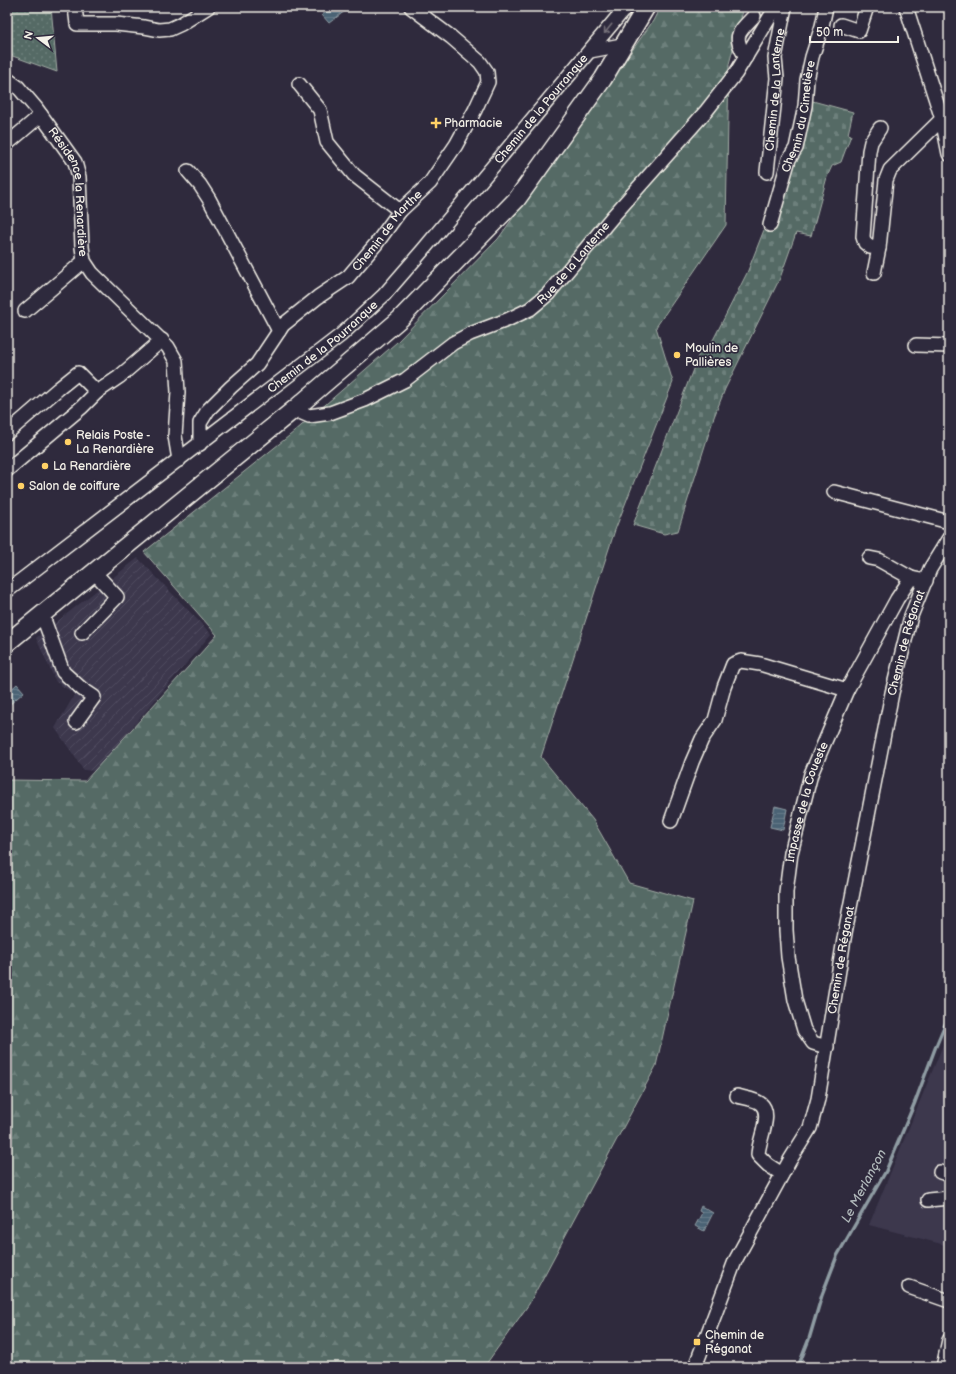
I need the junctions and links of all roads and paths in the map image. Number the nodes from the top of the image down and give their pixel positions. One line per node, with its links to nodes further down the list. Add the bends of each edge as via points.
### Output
1 (75, 7): 2 (street, via 77,24 130,25 159,30 181,24)
2 (208, 7)
3 (411, 7): 26 (street, Chemin de Marthe, via 480,62 487,72 488,82 456,145 430,183)
4 (626, 7): 15 (street, Chemin de la Pourranque, one-way to 15)
5 (646, 7): 14 (main road)
6 (776, 7): 12 (street, Rue de la Lanterne)
7 (784, 7): 25 (street, Chemin de la Lanterne, via 775,58 777,78)
8 (826, 7): 27 (street, Chemin du Cimetière, via 807,80 805,106 796,148 789,159)
9 (867, 7): 13 (street, via 859,31)
10 (906, 7): 20 (street)
11 (755, 12): 12 (street); 16 (street, via 738,34 740,48)
12 (766, 24): 16 (street, Rue de la Lanterne)
13 (841, 25)
14 (622, 45): 15 (street, Chemin de la Pourranque); 37 (main road, via 603,79 522,193 400,318)
15 (590, 51): 39 (street, Chemin de la Pourranque, via 384,294 341,335)
16 (746, 57): 37 (street, Rue de la Lanterne, via 707,110 548,294 530,309 453,343 405,380 365,400 330,413 309,416)
17 (7, 79): 19 (street, Résidence la Renardière, via 18,87)
18 (299, 84): 26 (street, via 320,110 327,142 354,175)
19 (41, 115): 22 (street); 29 (street, Résidence la Renardière, via 75,162 79,177)
20 (942, 119): 23 (street); 28 (street, via 890,170 886,180)
21 (880, 128): 28 (street, via 871,142 869,151 863,237 870,247)
22 (7, 144)
23 (949, 154)
24 (188, 171): 32 (street, via 209,199)
25 (767, 172)
26 (400, 211): 32 (street, Chemin de Marthe, via 348,277 283,325)
27 (770, 225)
28 (879, 248): 30 (street)
29 (84, 261): 31 (street); 33 (street, Résidence la Renardière, via 92,273)
30 (874, 273)
31 (25, 311)
32 (279, 332): 39 (street, Chemin de Marthe, via 257,364 208,410 200,423)
33 (162, 340): 36 (street, via 119,377); 40 (street, Résidence la Renardière, via 176,362 178,392 175,436)
34 (916, 345): 35 (street)
35 (949, 346)
36 (97, 392): 38 (street, via 78,373); 41 (street)
37 (297, 407): 46 (main road)
38 (7, 433)
39 (200, 444): 40 (street, Chemin de la Pourranque)
40 (179, 460): 49 (street, Chemin de la Pourranque)
41 (7, 470)
42 (834, 492): 43 (street)
43 (949, 522)
44 (949, 538): 48 (street, Chemin de Réganat)
45 (869, 558): 47 (street, via 879,560)
46 (94, 572): 50 (main road); 51 (street, via 117,596)
47 (912, 578): 48 (street); 53 (street, Impasse de la Coueste, via 897,599)
48 (926, 581): 56 (street, Chemin de Réganat, via 911,616 892,693 845,933)
49 (7, 591)
50 (42, 614): 52 (main road); 54 (street, via 63,672 94,697)
51 (82, 633)
52 (7, 643)
53 (847, 690): 55 (street, via 760,664 741,661 733,664 716,720 702,739); 56 (street, Impasse de la Coueste, via 812,774 791,853 786,892 788,957 795,1000 804,1030 813,1042)
54 (76, 722)
55 (671, 821)
56 (827, 1047): 58 (street, Chemin de Réganat, via 810,1128)
57 (737, 1096): 58 (street, via 760,1103 766,1110 758,1155)
58 (782, 1174): 64 (street, Chemin de Réganat, via 735,1261)
59 (949, 1198): 60 (street)
60 (928, 1200)
61 (909, 1287): 62 (street)
62 (949, 1301)
63 (949, 1340): 65 (street)
64 (695, 1367)
65 (943, 1367)

